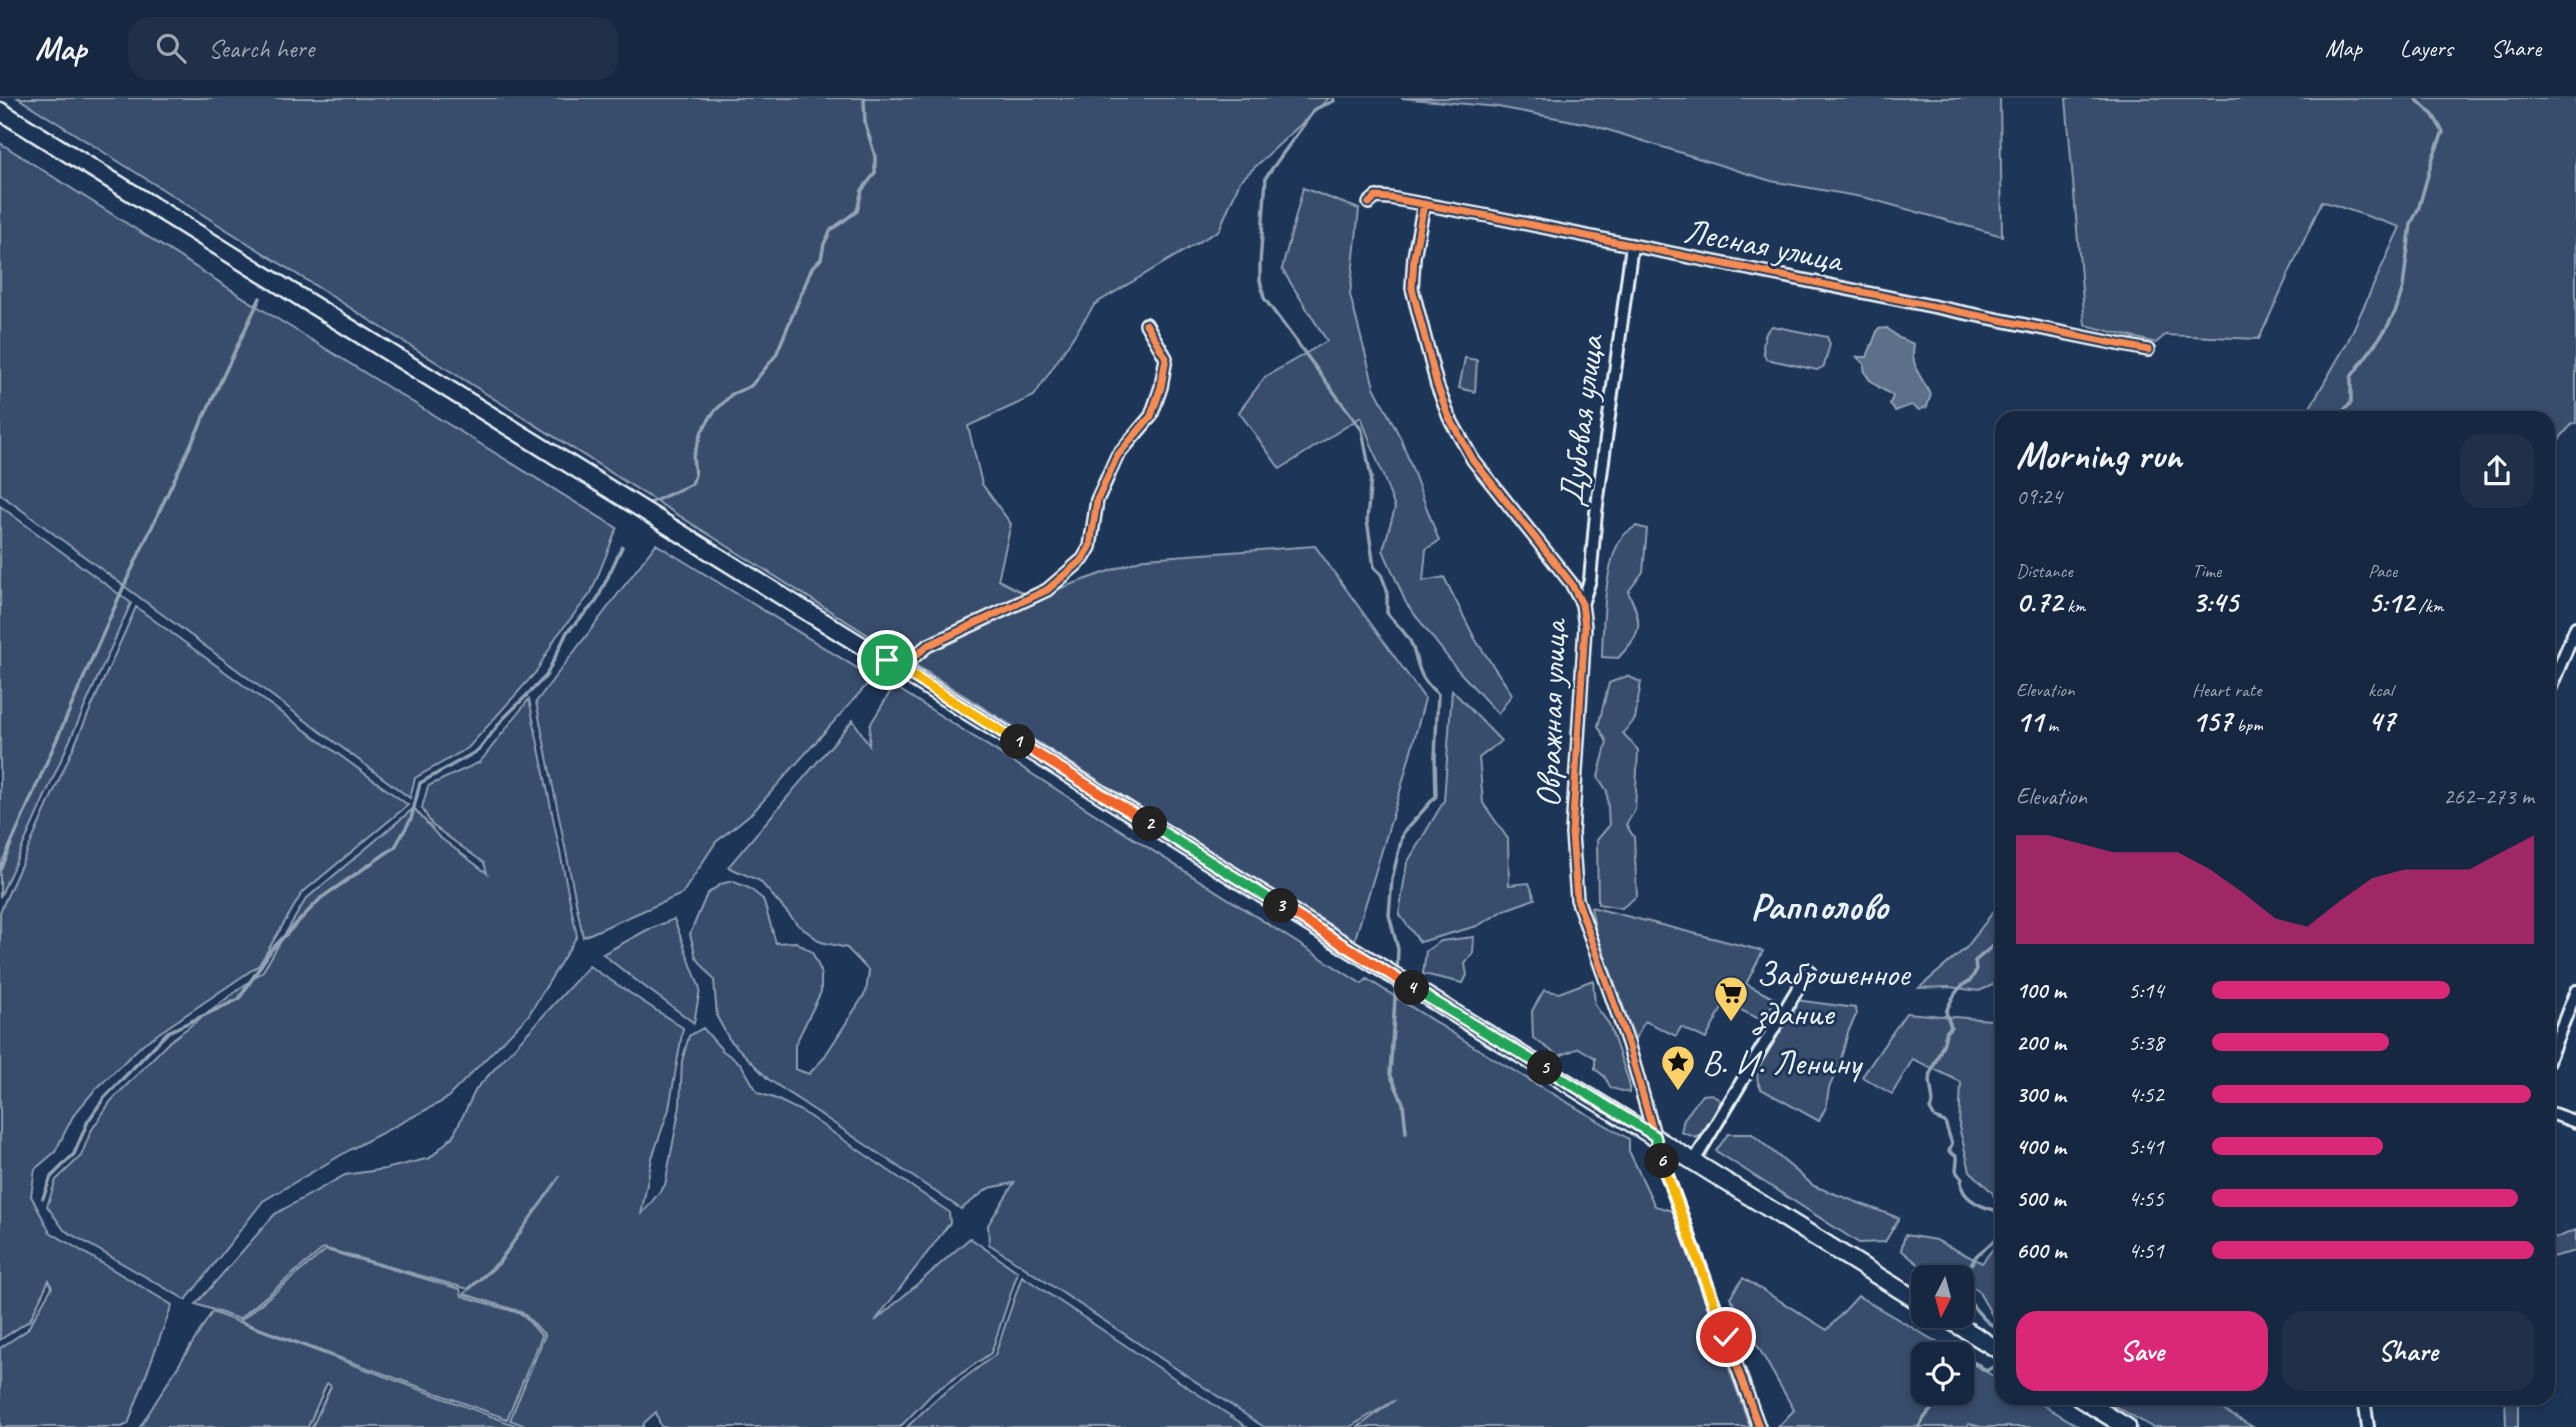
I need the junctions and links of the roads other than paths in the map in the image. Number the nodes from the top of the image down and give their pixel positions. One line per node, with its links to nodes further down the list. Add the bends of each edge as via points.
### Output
1 (0, 111): 9 (main road)
2 (1370, 203): 3 (street, Лесная улица, via 1376,197)
3 (1424, 204): 4 (street, Лесная улица); 7 (street, Овражная улица, via 1412,288 1449,417 1473,460 1572,583)
4 (1632, 245): 6 (street, Лесная улица); 7 (street, Дубовая улица, via 1590,580)
5 (1146, 324): 9 (street, via 1166,358 1161,387 1151,416 1118,456 1097,500 1090,547 1083,559 1047,590 927,646)
6 (2148, 350)
7 (1582, 604): 16 (street, Овражная улица, via 1584,660 1573,822 1574,880)
8 (2576, 627): 10 (street)
9 (901, 668): 16 (main road)
10 (2555, 677)
11 (1809, 970): 17 (street)
12 (2576, 991): 13 (street)
13 (2555, 1044)
14 (2555, 1114): 15 (street)
15 (2576, 1122)
16 (1655, 1136): 17 (main road); 24 (street, Овражная улица)
17 (1694, 1161): 18 (main road)
18 (1911, 1297)
19 (1963, 1328): 20 (main road)
20 (1995, 1348)
21 (2090, 1405): 23 (main road)
22 (2365, 1405): 25 (street)
23 (2117, 1424)
24 (1759, 1427)
25 (2368, 1427)

